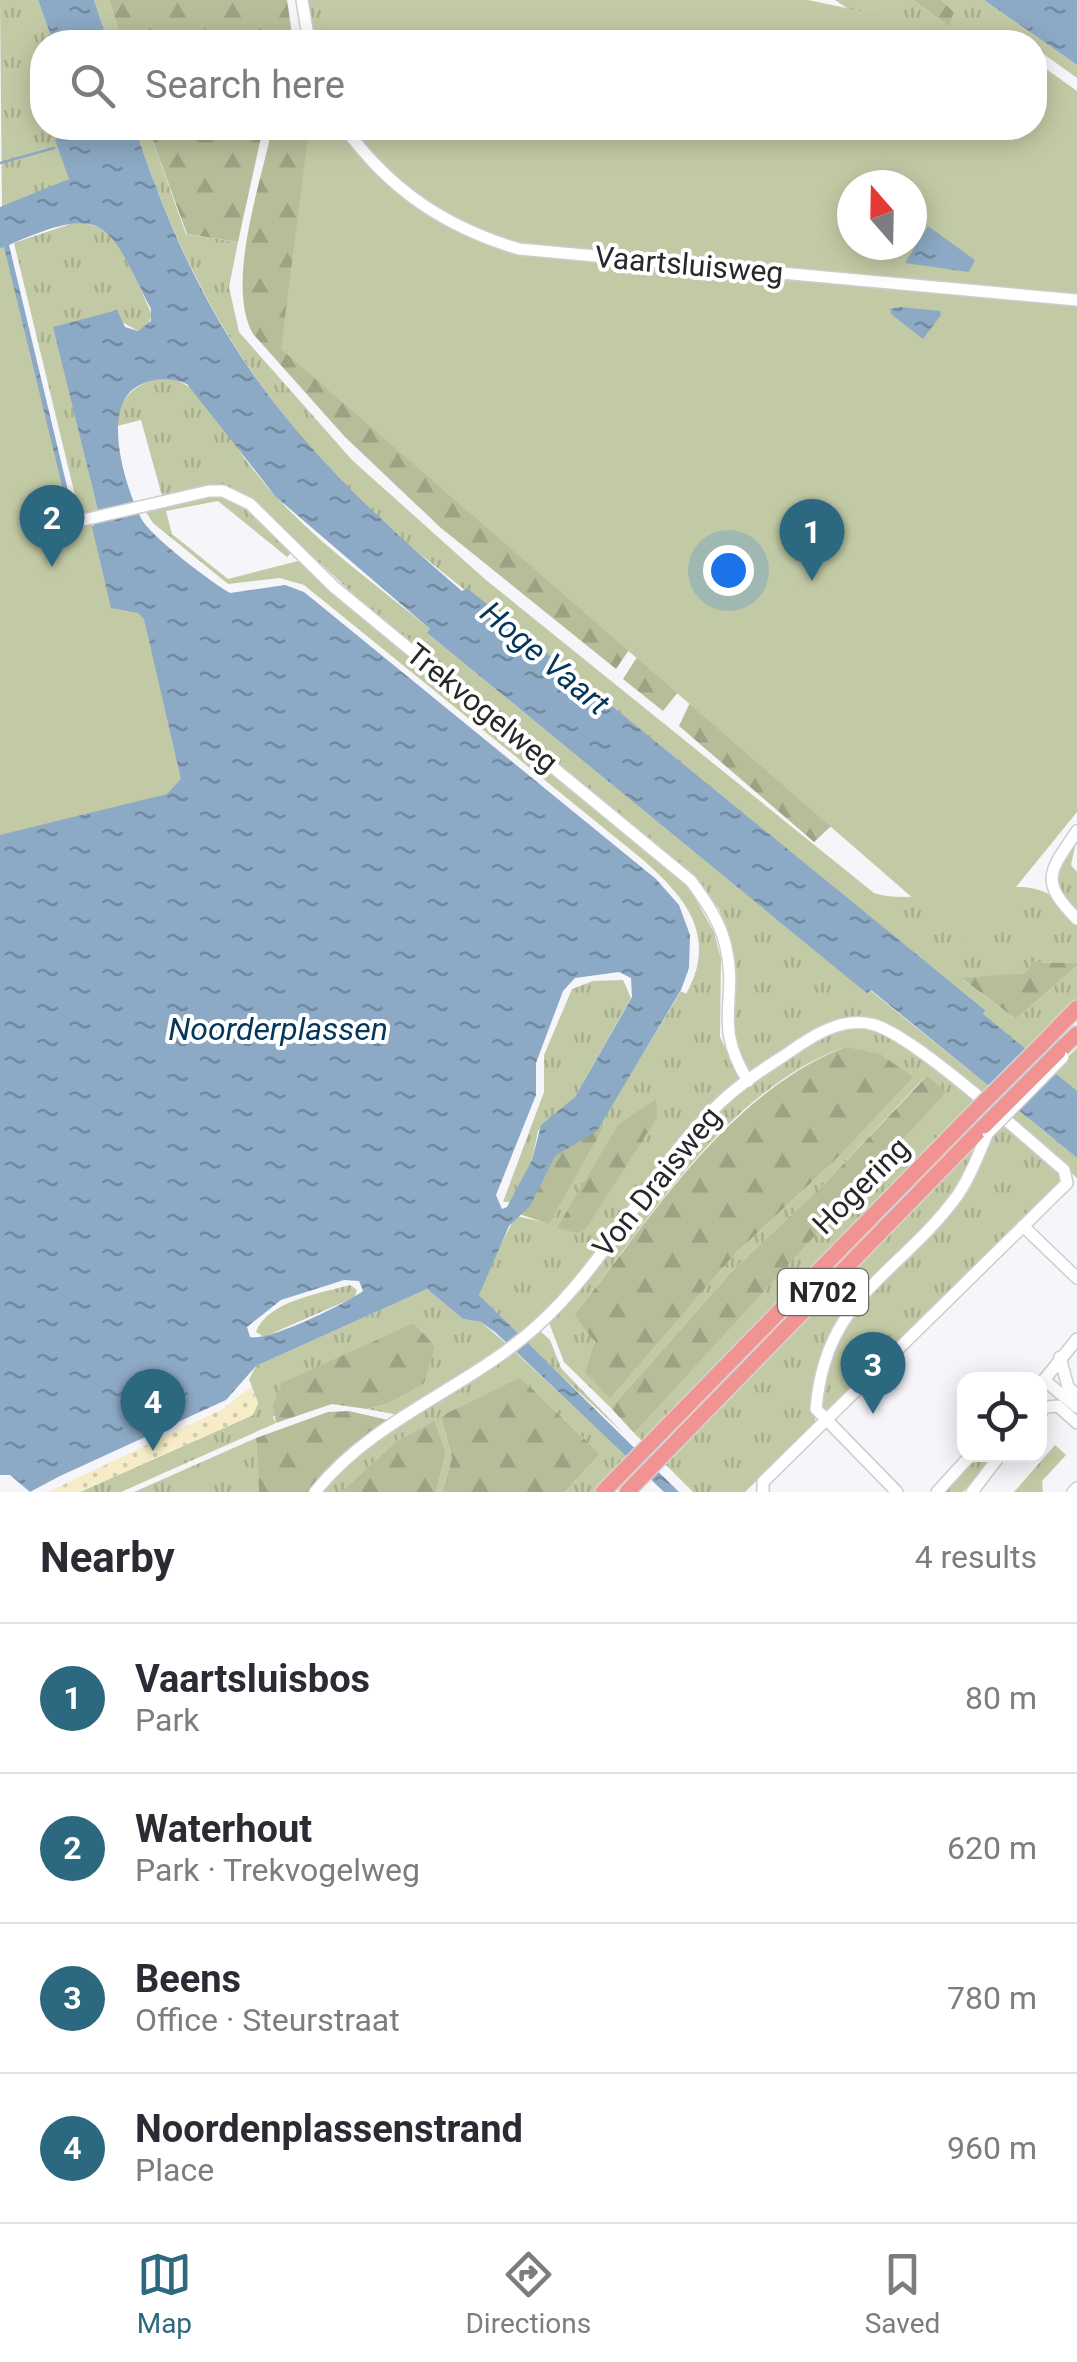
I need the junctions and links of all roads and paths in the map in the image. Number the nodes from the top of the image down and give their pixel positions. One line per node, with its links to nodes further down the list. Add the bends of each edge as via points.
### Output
1 (302, 0): 2 (street)
2 (307, 30)
3 (353, 140): 4 (street, Vaartsluisweg, via 412,199 452,225 518,248)
4 (1077, 300)
5 (79, 520): 12 (street, Trekvogelweg, via 209,491 250,504 334,587 684,874 704,898 725,944 726,1034)
6 (1077, 832): 7 (street, via 1054,864 1050,882)
7 (1077, 920)
8 (1077, 1008): 29 (highway, Hogering / N702, bridge)
9 (1077, 1034): 11 (highway, Hogering / N702)
10 (1077, 1044): 11 (street)
11 (1061, 1055): 13 (highway, Hogering / N702, bridge)
12 (748, 1081): 14 (street, Von Draisweg, via 814,1034 870,1023 891,1031 1068,1175); 28 (street, Von Draisweg, via 693,1133 549,1315 507,1352 369,1438)
13 (986, 1130): 23 (street, via 958,1195 841,1320 816,1402); 27 (highway, Hogering / N702)
14 (1023, 1226): 15 (street); 23 (street)
15 (1077, 1278)
16 (1077, 1339): 17 (street)
17 (1060, 1357): 18 (street); 20 (street, via 1068,1388)
18 (1047, 1375)
19 (1047, 1386): 22 (street)
20 (1077, 1394)
21 (1047, 1406): 24 (street, via 1058,1406)
22 (1077, 1407)
23 (824, 1422): 30 (street, via 763,1482); 31 (street)
24 (1077, 1423)
25 (964, 1462): 32 (street)
26 (995, 1462): 33 (street)
27 (633, 1487)
28 (315, 1492)
29 (603, 1492)
30 (763, 1492)
31 (897, 1492)
32 (936, 1492)
33 (972, 1492)

